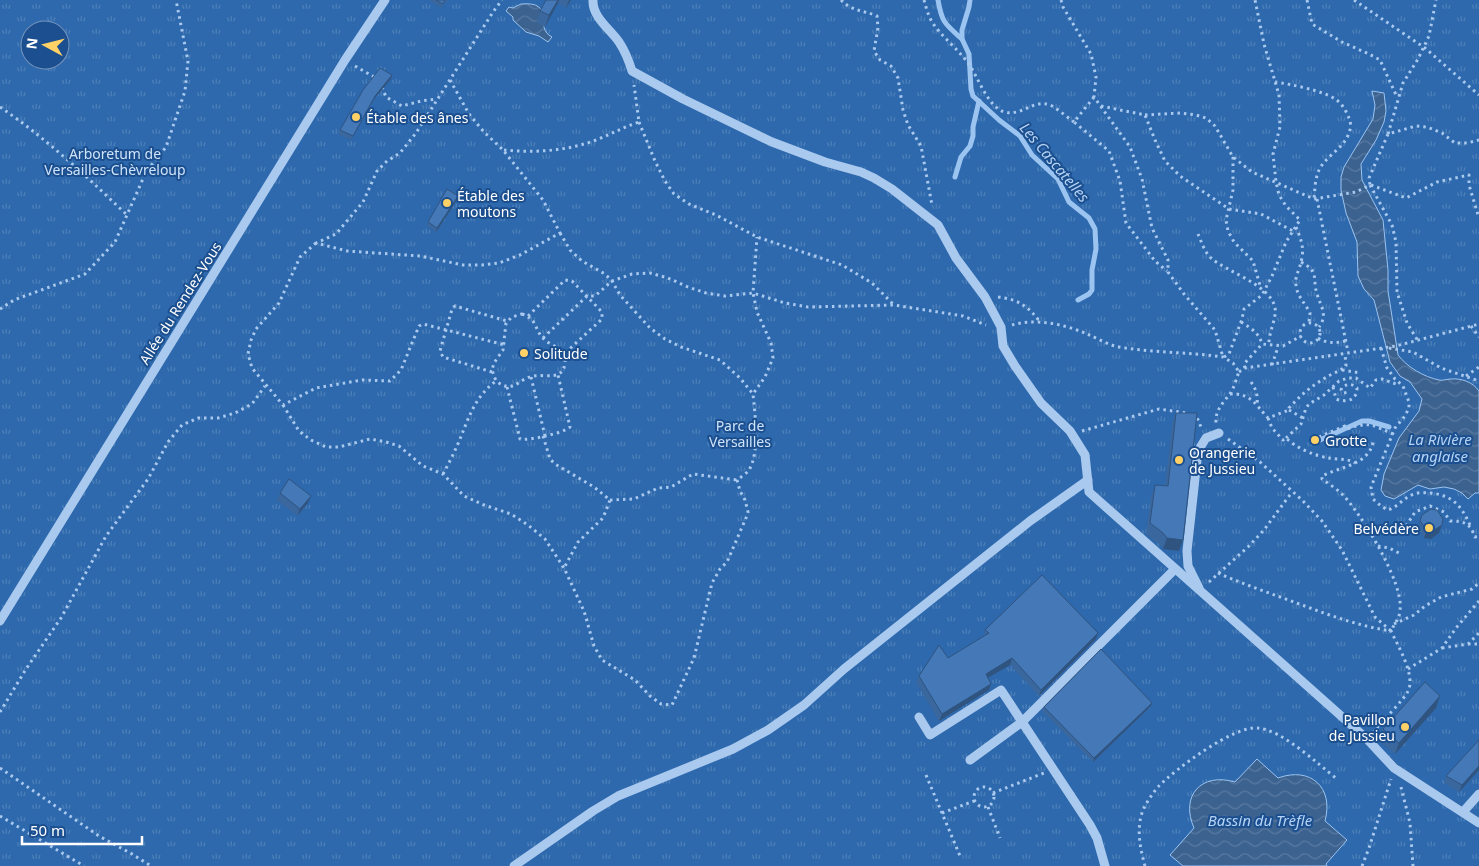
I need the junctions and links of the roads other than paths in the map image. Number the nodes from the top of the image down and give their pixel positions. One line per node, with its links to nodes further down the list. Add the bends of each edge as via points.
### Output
1 (385, 0): 7 (lane, Allée du Rendez-Vous)
2 (593, 0): 4 (lane, via 594,12 620,43 632,71 772,142 874,178 938,225 956,258 985,297 1000,328 1003,346 1015,366 1085,455)
3 (1219, 433): 6 (lane, via 1206,438 1198,451 1187,551 1188,566)
4 (1088, 480): 5 (lane, via 1089,492); 14 (lane, via 1030,522 844,669 804,705 768,730 734,749 618,796)
5 (1175, 569): 6 (lane); 9 (lane)
6 (1202, 593): 12 (lane, via 1367,739 1394,768)
7 (0, 621)
8 (919, 717): 9 (lane, via 930,735 1001,690)
9 (1022, 722): 10 (lane); 15 (lane, via 1090,825)
10 (970, 760)
11 (1479, 794): 12 (lane)
12 (1463, 812): 13 (lane)
13 (1479, 823)
14 (514, 866)
15 (1105, 866)

